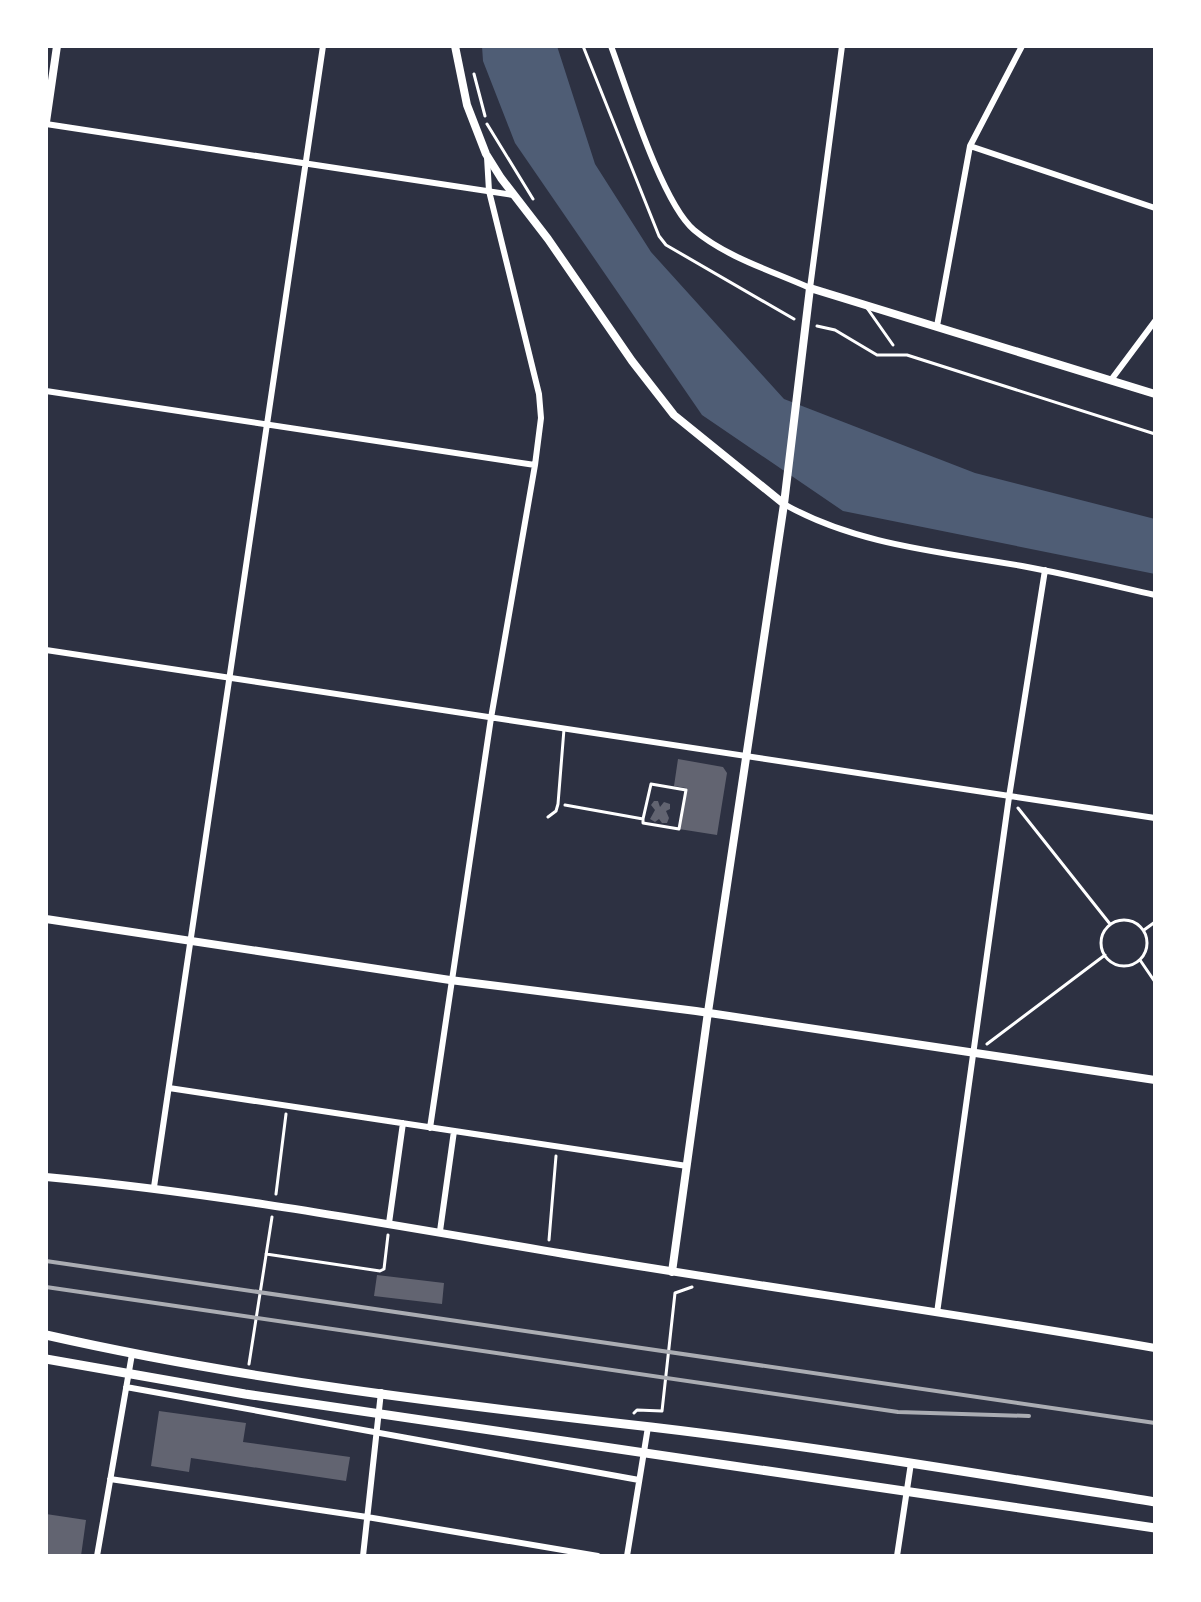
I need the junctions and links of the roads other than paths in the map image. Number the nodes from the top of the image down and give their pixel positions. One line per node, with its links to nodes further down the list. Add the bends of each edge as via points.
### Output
1 (57, 46): 7 (street)
2 (323, 46): 10 (street)
3 (455, 46): 9 (street, via 467,105)
4 (611, 46): 14 (street, via 667,192 691,228 718,247)
5 (842, 46): 14 (street)
6 (1022, 46): 8 (street)
7 (46, 123): 10 (street)
8 (970, 146): 13 (street); 17 (street)
9 (486, 154): 11 (street); 12 (street)
10 (306, 163): 11 (street); 22 (street)
11 (489, 191): 12 (street); 23 (street, via 539,394)
12 (516, 195): 24 (street, via 663,403)
13 (1155, 208)
14 (810, 288): 15 (street); 24 (street)
15 (865, 305): 17 (street); 18 (lane)
16 (1155, 321): 19 (street)
17 (937, 326): 19 (street)
18 (893, 345)
19 (1111, 380): 21 (street)
20 (46, 391): 22 (street)
21 (1155, 394)
22 (267, 425): 23 (street); 28 (street)
23 (535, 465): 29 (street)
24 (784, 504): 25 (street, via 810,519 862,536); 31 (street)
25 (1045, 570): 26 (street); 32 (street)
26 (1155, 595)
27 (46, 650): 28 (street)
28 (228, 678): 29 (street); 36 (street)
29 (491, 718): 30 (street); 37 (street)
30 (564, 729): 31 (street); 33 (lane, via 558,804)
31 (746, 757): 32 (street); 38 (street)
32 (1009, 797): 34 (street); 39 (street)
33 (548, 817)
34 (1155, 818)
35 (46, 919): 36 (street)
36 (190, 940): 37 (street); 41 (street)
37 (450, 980): 38 (street); 43 (street)
38 (708, 1012): 39 (street); 45 (street)
39 (975, 1053): 40 (street); 51 (street)
40 (1155, 1080)
41 (169, 1088): 42 (street); 47 (street)
42 (403, 1123): 43 (street); 48 (street)
43 (430, 1128): 44 (street)
44 (454, 1131): 45 (street); 49 (street)
45 (687, 1166): 50 (street)
46 (46, 1177): 47 (street)
47 (154, 1187): 48 (street)
48 (389, 1223): 49 (street)
49 (440, 1231): 50 (street)
50 (672, 1272): 51 (street)
51 (937, 1313): 53 (street)
52 (46, 1335): 54 (main road)
53 (1155, 1348)
54 (132, 1354): 56 (street); 58 (main road)
55 (46, 1359): 56 (main road)
56 (129, 1372): 57 (street); 59 (main road)
57 (126, 1387): 61 (street); 64 (street)
58 (381, 1392): 59 (street); 60 (main road)
59 (378, 1412): 61 (street); 62 (main road)
60 (648, 1427): 62 (street); 63 (main road)
61 (376, 1433): 65 (street); 68 (street)
62 (644, 1452): 65 (street); 66 (main road)
63 (911, 1463): 66 (street); 67 (main road)
64 (110, 1479): 68 (street); 70 (street)
65 (639, 1480): 73 (street)
66 (907, 1490): 69 (main road); 74 (street)
67 (1155, 1502)
68 (367, 1517): 71 (street); 72 (street)
69 (1155, 1528)
70 (97, 1556)
71 (363, 1556)
72 (598, 1556)
73 (627, 1556)
74 (897, 1556)

